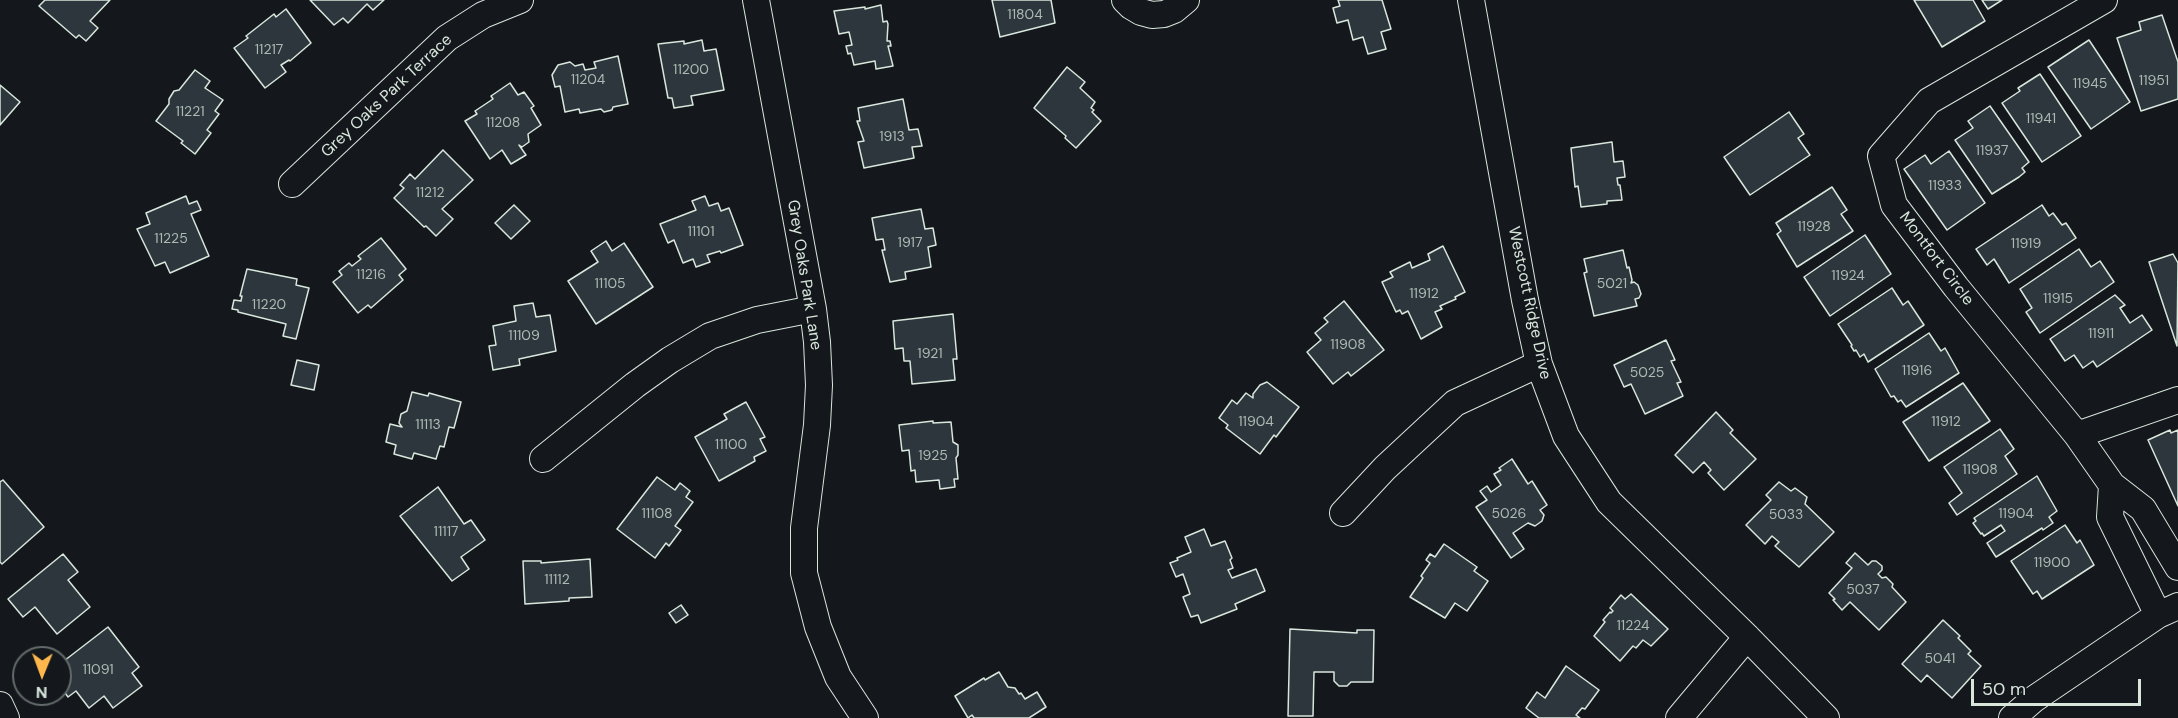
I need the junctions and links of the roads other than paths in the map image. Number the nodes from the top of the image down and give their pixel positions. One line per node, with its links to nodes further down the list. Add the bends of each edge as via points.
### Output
1 (520, 0): 7 (street, Grey Oaks Park Terrace, via 483,15 447,38)
2 (756, 0): 8 (street, Grey Oaks Park Lane)
3 (1125, 0): 4 (street, via 1152,15 1174,10)
4 (1186, 0)
5 (1471, 0): 9 (street, Westcott Ridge Drive)
6 (2104, 0): 11 (street, Montfort Circle, via 1929,101 1881,156 1894,205)
7 (292, 184)
8 (813, 309): 12 (street, via 757,320 710,336 635,385); 20 (street, Grey Oaks Park Lane, via 819,385 804,528 804,573 818,627 838,677)
9 (1539, 364): 14 (street, via 1455,403); 17 (street, Westcott Ridge Drive, via 1566,436 1609,502)
10 (2178, 400): 11 (street)
11 (2077, 435): 13 (street, Montfort Circle)
12 (543, 459)
13 (2112, 485): 15 (street, Montfort Circle, via 2143,509); 16 (street, via 2110,518)
14 (1343, 513)
15 (2178, 567)
16 (2168, 610): 23 (street, via 2034,699)
17 (1747, 637): 21 (street); 22 (street, Westcott Ridge Drive)
18 (0, 705): 19 (street)
19 (6, 718)
20 (865, 718)
21 (1678, 718)
22 (1826, 718)
23 (2012, 718)

